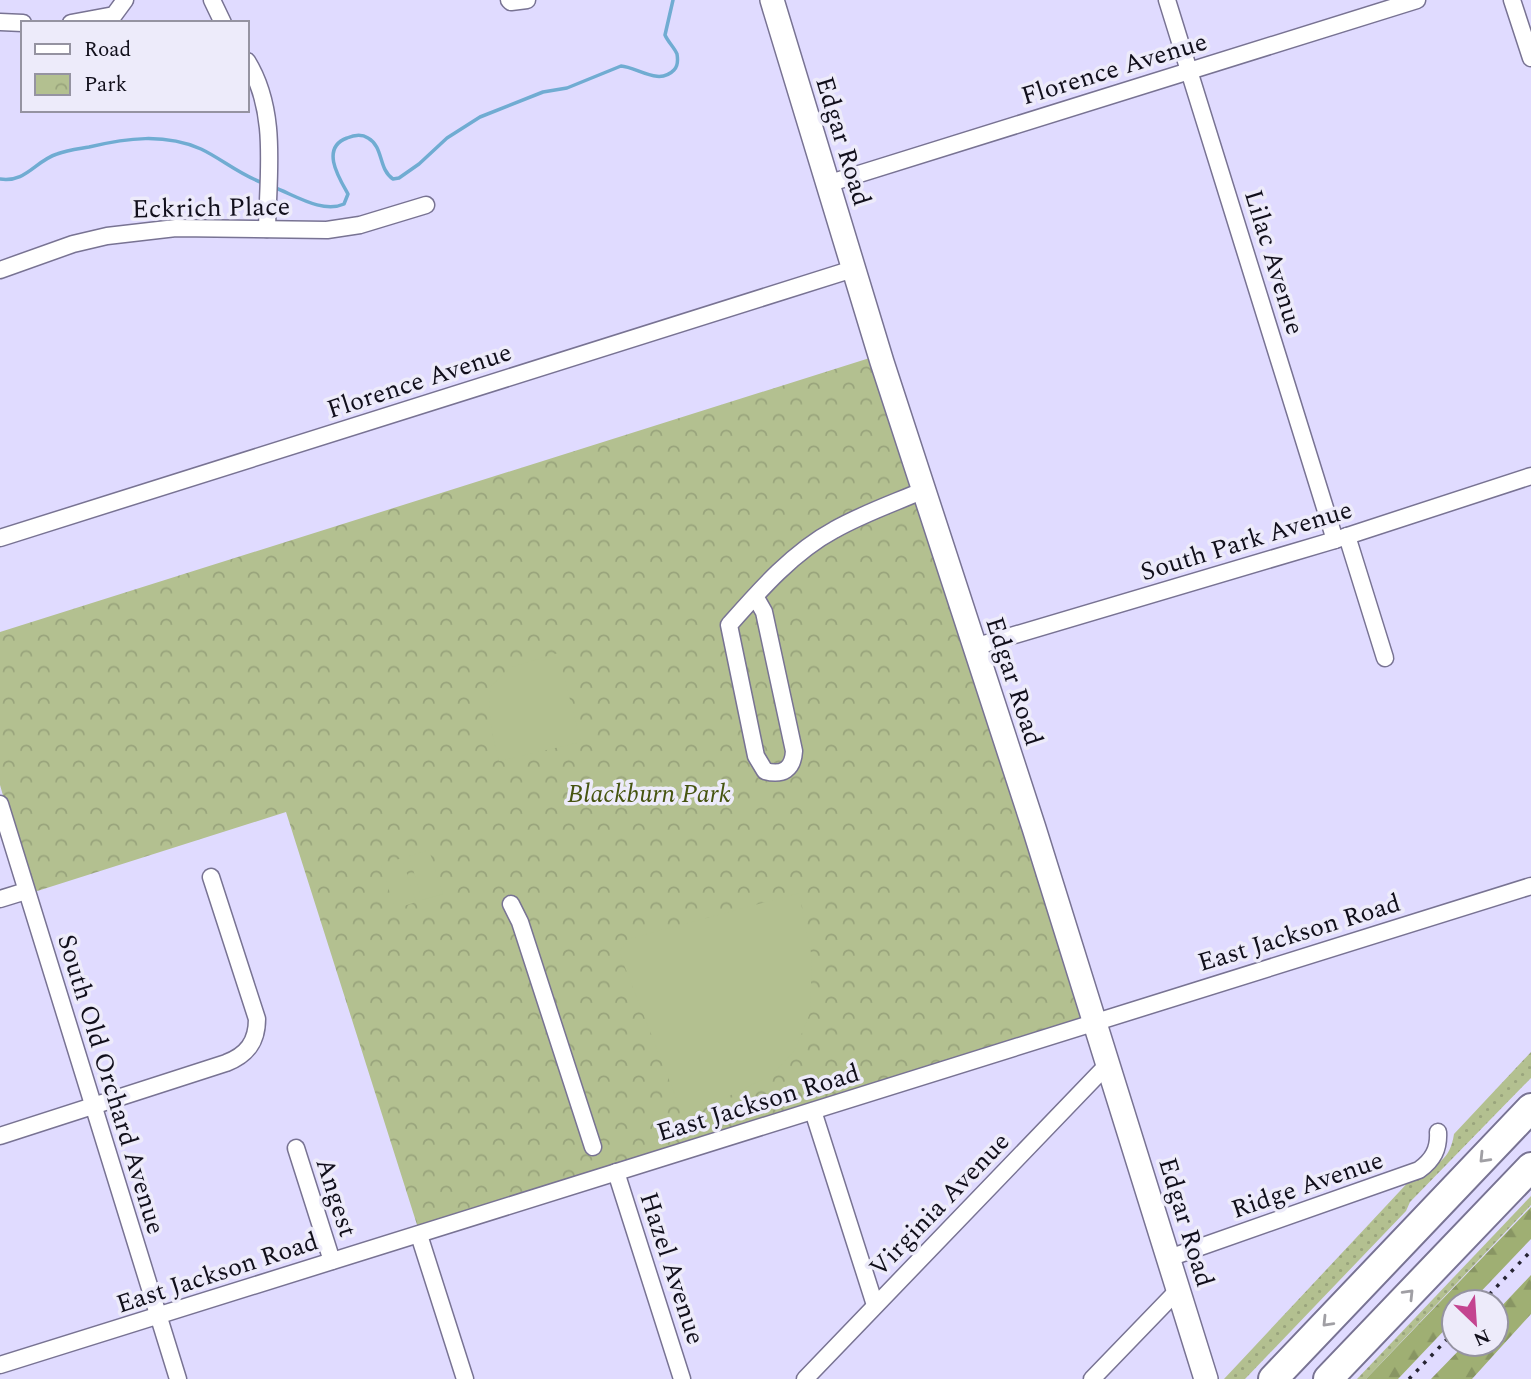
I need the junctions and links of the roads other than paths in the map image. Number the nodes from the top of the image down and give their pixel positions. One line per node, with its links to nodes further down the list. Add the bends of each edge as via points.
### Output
1 (125, 0): 9 (street, via 114,15)
2 (212, 0): 10 (street)
3 (509, 0): 4 (street)
4 (527, 0)
5 (772, 0): 16 (street, Edgar Road)
6 (1167, 0): 15 (street, Lilac Avenue)
7 (1417, 0): 15 (street, Florence Avenue)
8 (1512, 0): 13 (street)
9 (82, 21)
10 (222, 21)
11 (0, 22): 12 (street)
12 (21, 23)
13 (1531, 58)
14 (248, 63): 18 (street, via 265,104 269,132)
15 (1190, 71): 16 (street, Florence Avenue); 24 (street, Lilac Avenue)
16 (827, 184): 19 (street, Edgar Road)
17 (425, 205): 18 (street, Eckrich Place, via 360,225 327,230)
18 (267, 229): 20 (street, Eckrich Place, via 176,228 107,236)
19 (853, 269): 22 (street, Edgar Road); 23 (street, Florence Avenue)
20 (0, 270)
21 (1531, 476): 24 (street, South Park Avenue)
22 (924, 490): 25 (street, via 832,530); 26 (street, Edgar Road)
23 (0, 538)
24 (1341, 538): 26 (street, South Park Avenue); 27 (street, Lilac Avenue)
25 (755, 596): 25 (street, via 729,625 756,756 765,771 781,772 789,769 794,751 764,612)
26 (974, 647): 34 (street, Edgar Road)
27 (1385, 658)
28 (0, 804): 31 (street, South Old Orchard Avenue)
29 (211, 877): 36 (street, via 257,1019 253,1042 234,1059)
30 (1531, 886): 34 (street, East Jackson Road)
31 (26, 891): 32 (street); 36 (street, South Old Orchard Avenue)
32 (0, 899)
33 (511, 904): 41 (street)
34 (1095, 1021): 35 (street, Edgar Road); 38 (street, East Jackson Road)
35 (1109, 1063): 46 (street, Edgar Road); 49 (street, Virginia Avenue)
36 (93, 1106): 40 (street); 50 (street, South Old Orchard Avenue)
37 (1531, 1108): 58 (highway, one-way to 58)
38 (813, 1111): 44 (street, East Jackson Road); 49 (street)
39 (1438, 1132): 46 (street, Ridge Avenue, via 1439,1145 1432,1158 1410,1174)
40 (0, 1136)
41 (593, 1147)
42 (296, 1148): 47 (street, Angest)
43 (1531, 1167): 59 (highway, one-way to 43)
44 (616, 1172): 45 (street, East Jackson Road); 55 (street, Hazel Avenue)
45 (419, 1235): 47 (street, East Jackson Road); 54 (street)
46 (1169, 1258): 48 (street, Edgar Road)
47 (331, 1261): 50 (street, East Jackson Road)
48 (1178, 1290): 52 (street, Edgar Road); 57 (street)
49 (875, 1304): 56 (street, Virginia Avenue)
50 (158, 1317): 51 (street, East Jackson Road); 53 (street, South Old Orchard Avenue)
51 (0, 1365)
52 (1206, 1377)
53 (178, 1379)
54 (466, 1379)
55 (682, 1379)
56 (805, 1379)
57 (1092, 1379)
58 (1273, 1379)
59 (1328, 1379)

